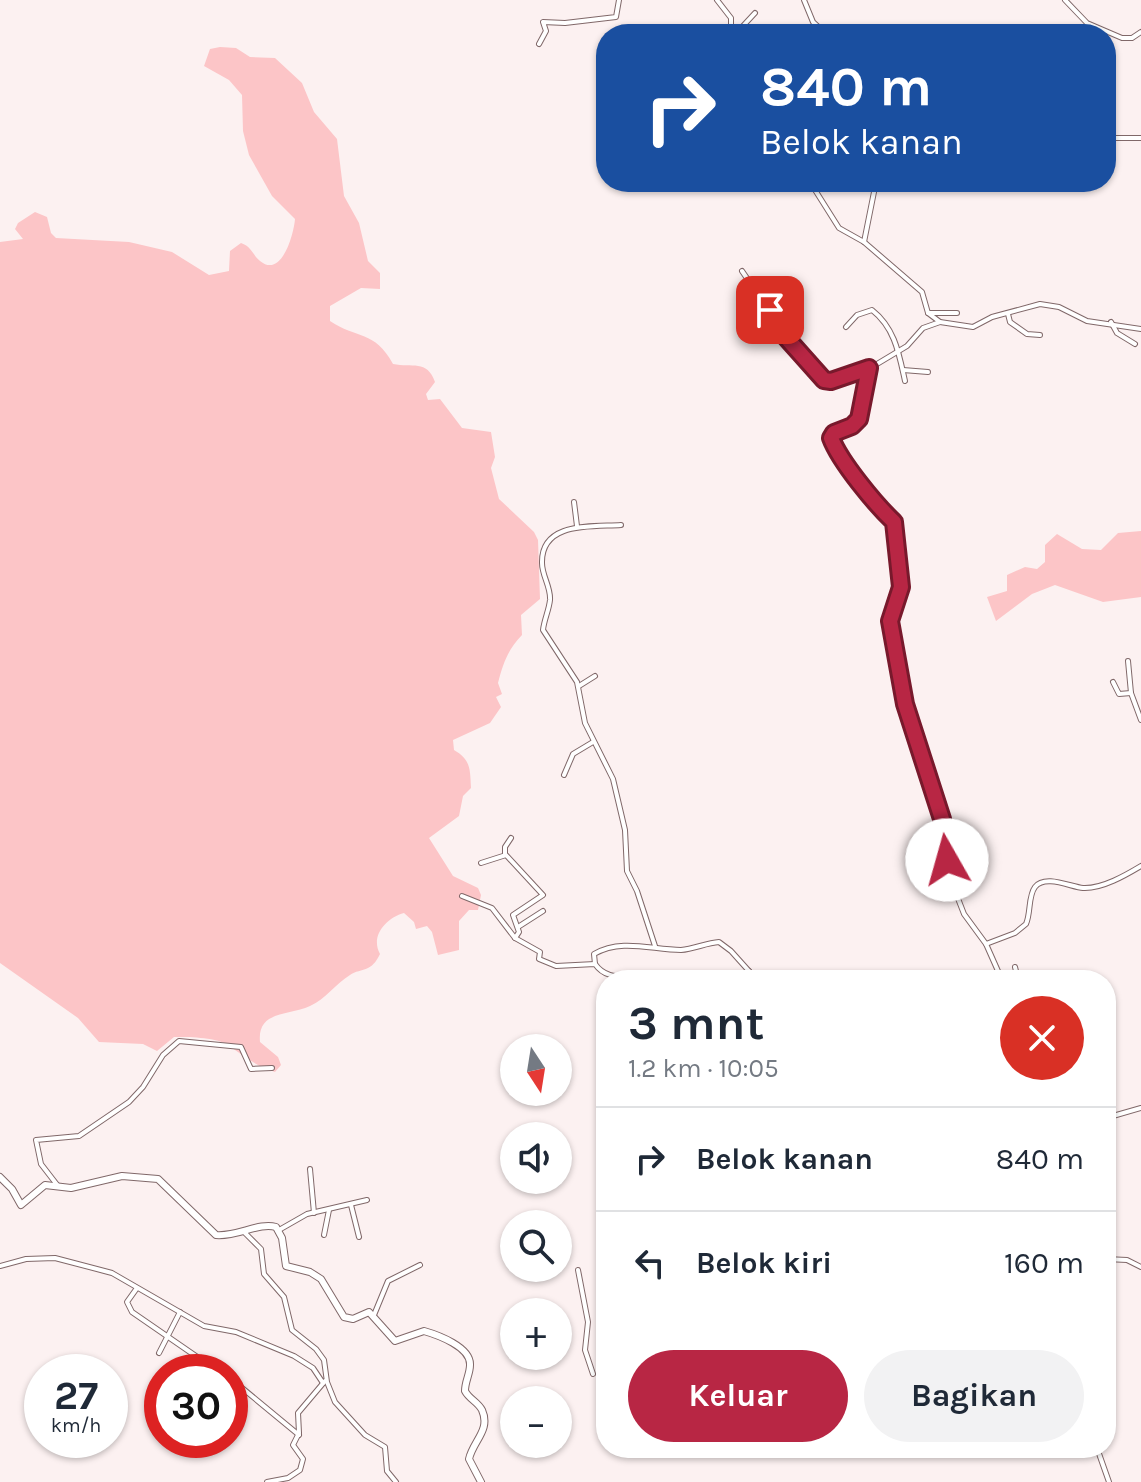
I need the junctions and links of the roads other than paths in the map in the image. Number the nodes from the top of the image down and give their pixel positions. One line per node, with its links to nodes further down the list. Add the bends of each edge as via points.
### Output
1 (619, 0): 12 (street, via 616,17 543,22 546,31)
2 (717, 0): 6 (street)
3 (804, 0): 8 (street)
4 (1065, 0): 9 (street)
5 (755, 13): 7 (street)
6 (731, 24)
7 (745, 24)
8 (815, 24)
9 (1092, 24)
10 (1141, 32): 11 (street, via 1132,38)
11 (1116, 35)
12 (539, 44)
13 (1116, 138): 14 (street)
14 (1141, 138)
15 (816, 192): 17 (street, via 839,228)
16 (874, 192): 17 (street)
17 (864, 242): 19 (street, via 922,292)
18 (742, 271): 29 (street, via 783,334 824,380)
19 (928, 313): 20 (street); 22 (street)
20 (957, 313)
21 (1008, 314): 22 (street, via 973,327); 23 (street, via 1040,304 1087,321); 26 (street, via 1009,321 1026,333)
22 (940, 322): 28 (street, via 923,328)
23 (1111, 322): 25 (street); 27 (street, via 1117,333)
24 (846, 327): 28 (street, via 857,315 872,310 892,332)
25 (1141, 329)
26 (1040, 335)
27 (1135, 344)
28 (899, 351): 29 (street); 30 (street)
29 (869, 368): 52 (street, via 859,419 831,438 875,504 894,522 901,587 890,621 905,704 942,819 957,896)
30 (903, 370): 31 (street); 32 (street)
31 (928, 372)
32 (905, 381)
33 (574, 502): 35 (street)
34 (621, 525): 35 (street)
35 (577, 526): 39 (street, via 556,535 542,563 550,600 544,634)
36 (1128, 661): 40 (street)
37 (595, 676): 39 (street)
38 (1113, 682): 40 (street, via 1120,695)
39 (579, 686): 42 (street)
40 (1131, 693): 41 (street)
41 (1141, 720)
42 (593, 742): 43 (street, via 573,754); 53 (street, via 613,779 625,830 627,871)
43 (564, 775)
44 (511, 838): 45 (street)
45 (505, 855): 46 (street); 50 (street, via 543,895 513,915)
46 (481, 863)
47 (1141, 866): 52 (street, via 1086,888 1038,885 1026,924)
48 (462, 896): 51 (street, via 492,908)
49 (543, 911): 50 (street)
50 (518, 927): 51 (street)
51 (515, 938): 54 (street, via 540,952 539,959 547,963)
52 (986, 944): 58 (street)
53 (655, 946): 54 (street, via 600,950 593,955); 57 (street, via 685,950 719,942)
54 (595, 964): 56 (street)
55 (1015, 967): 59 (street)
56 (600, 970)
57 (748, 970)
58 (998, 970)
59 (1016, 970)
60 (272, 1068): 65 (street, via 253,1070 239,1047 175,1043 129,1102 79,1136 37,1139 39,1160)
61 (1141, 1108): 62 (street)
62 (1116, 1116)
63 (310, 1169): 69 (street)
64 (0, 1177): 65 (main road, via 21,1205 41,1186)
65 (59, 1188): 71 (main road, via 122,1176 158,1179 212,1233)
66 (367, 1200): 67 (street)
67 (351, 1205): 68 (street); 73 (street)
68 (329, 1210): 69 (street); 72 (street)
69 (314, 1213): 70 (street)
70 (279, 1230): 71 (main road, via 267,1225); 81 (main road, via 287,1268 321,1279 345,1318)
71 (245, 1233): 86 (street, via 263,1252 264,1274 284,1297 292,1330 324,1360)
72 (324, 1235)
73 (359, 1237)
74 (1116, 1259): 77 (street)
75 (420, 1265): 81 (street, via 388,1281)
76 (0, 1266): 79 (street, via 55,1258 112,1273)
77 (1141, 1267)
78 (578, 1270): 85 (street, via 588,1322 585,1350)
79 (137, 1288): 80 (street); 82 (street, via 127,1300 128,1308)
80 (180, 1312): 82 (street); 86 (street, via 204,1326 236,1332 294,1356)
81 (374, 1315): 92 (main road, via 394,1341 424,1331 467,1355 465,1391 484,1419 469,1456)
82 (168, 1337): 83 (street); 84 (street)
83 (159, 1353)
84 (193, 1354)
85 (593, 1374)
86 (325, 1381): 88 (street, via 299,1410); 91 (street, via 340,1409 386,1449 386,1469)
87 (248, 1393): 88 (street)
88 (299, 1435): 90 (street, via 293,1445 303,1459 300,1470)
89 (1101, 1458): 93 (street)
90 (267, 1482)
91 (396, 1482)
92 (481, 1482)
93 (1109, 1482)

